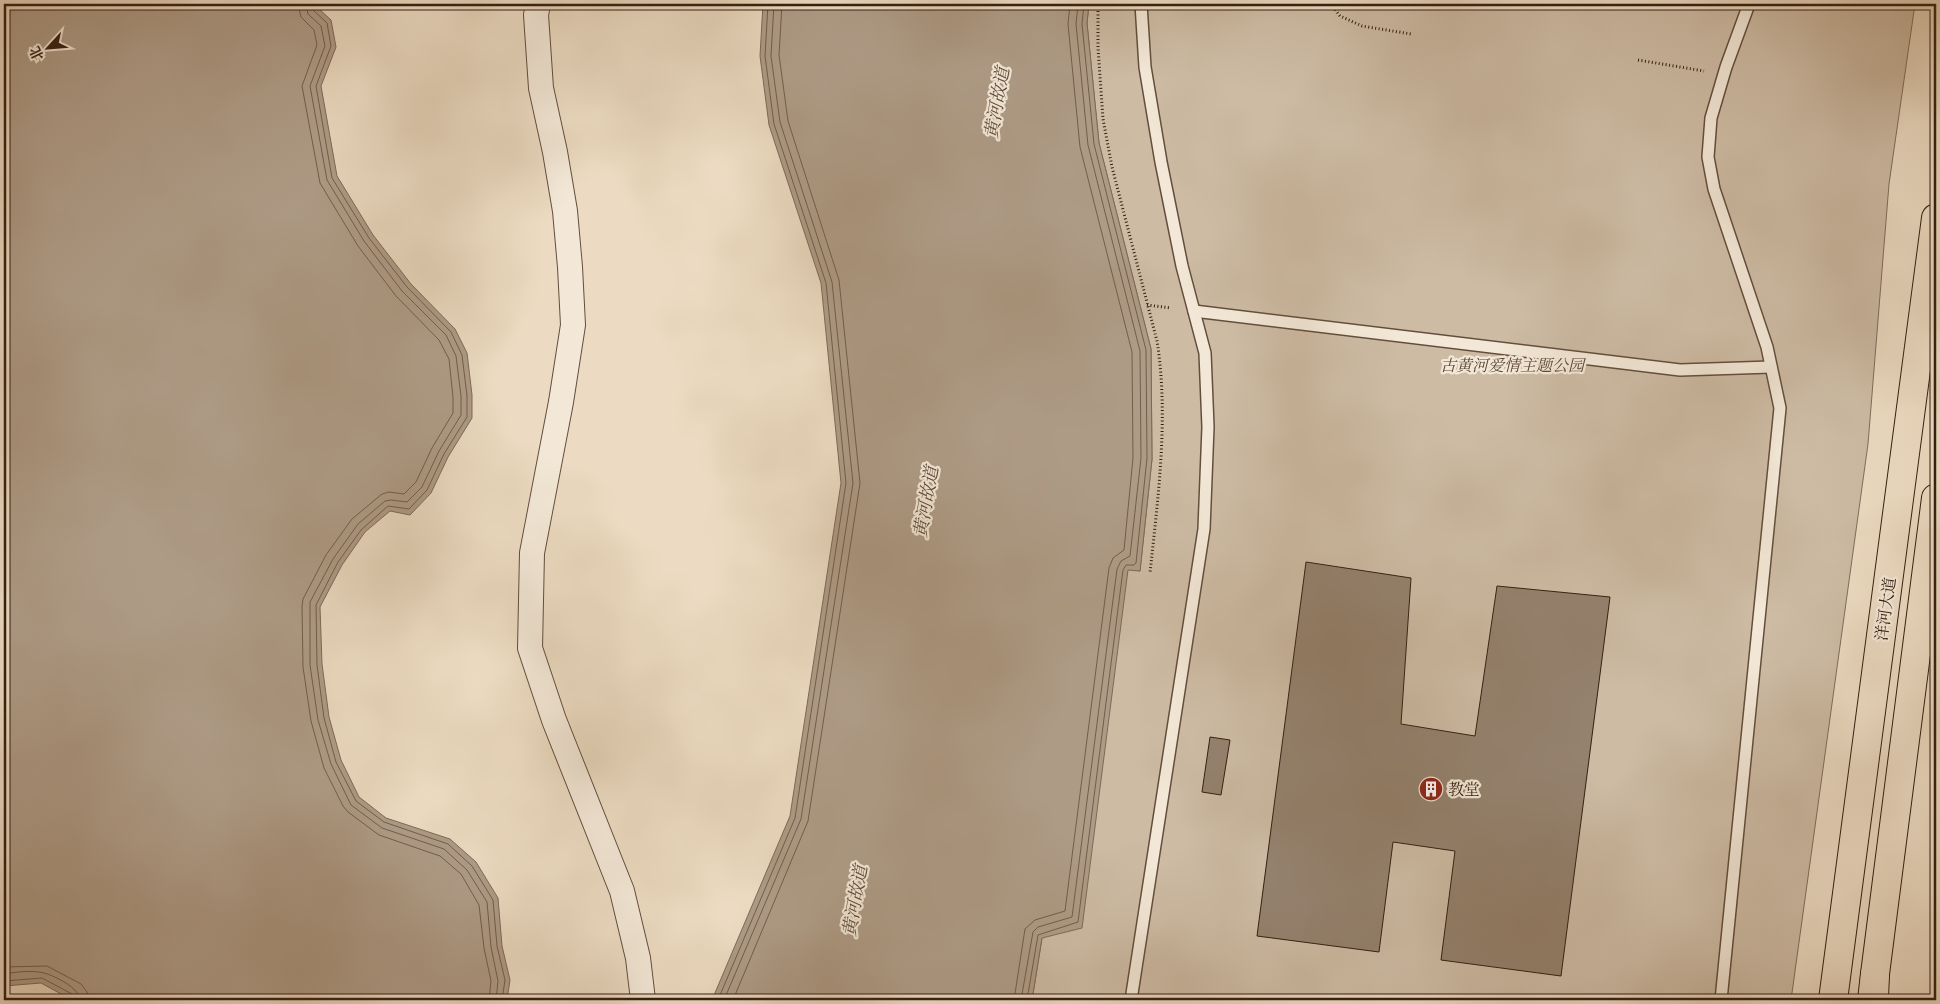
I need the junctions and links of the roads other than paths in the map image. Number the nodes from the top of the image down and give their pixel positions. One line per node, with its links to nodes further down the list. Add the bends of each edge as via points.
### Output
1 (538, 4): 9 (street, via 541,88 565,212 573,325 532,553 530,648 554,720 622,891 638,958)
2 (1141, 4): 5 (lane, via 1146,77)
3 (1749, 4): 6 (lane, via 1711,118 1708,157 1714,189)
4 (1936, 218): 12 (main road, 洋河大道)
5 (1194, 311): 6 (lane, via 1680,370); 10 (lane, via 1205,353 1208,427 1204,529)
6 (1771, 367): 11 (lane, via 1780,408)
7 (1936, 498): 8 (main road)
8 (1874, 992)
9 (643, 1000)
10 (1131, 1000)
11 (1721, 1000)
12 (1833, 1000)

